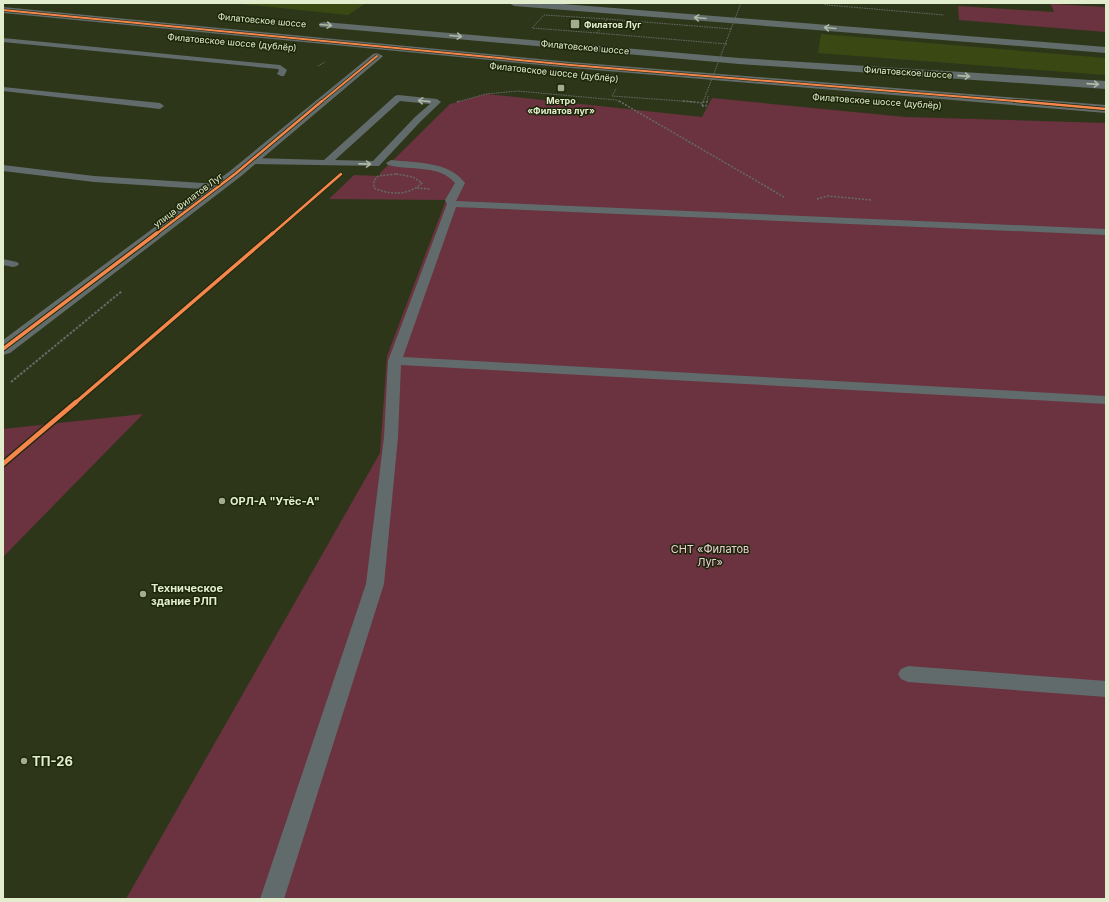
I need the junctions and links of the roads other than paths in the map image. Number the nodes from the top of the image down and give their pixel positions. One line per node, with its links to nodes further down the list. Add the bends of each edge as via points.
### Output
1 (514, 3): 7 (street, one-way to 1)
2 (3, 10): 9 (street)
3 (761, 12): 7 (street)
4 (311, 24): 10 (street, Филатовское шоссе, one-way to 10)
5 (98, 30): 8 (street, Филатовское шоссе (дублёр))
6 (3, 40): 11 (lane, via 280,67 283,70)
7 (1106, 50)
8 (377, 56): 16 (street, Филатовское шоссе (дублёр), via 856,100 997,109); 17 (street, улица Филатов Луг)
9 (504, 58): 10 (street); 15 (street)
10 (799, 65): 12 (street, Филатовское шоссе, one-way to 12)
11 (281, 74)
12 (1106, 85)
13 (3, 89): 14 (lane)
14 (160, 106)
15 (1106, 109)
16 (1106, 112)
17 (251, 161): 18 (lane); 21 (street, улица Филатов Луг)
18 (326, 163): 18 (lane, one-way to 18, via 376,164 437,102 398,98)
19 (391, 163): 22 (lane, via 436,168 453,175 460,183 450,200)
20 (3, 168): 21 (lane, via 94,179)
21 (218, 187): 24 (street, улица Филатов Луг)
22 (452, 204): 23 (lane); 25 (lane)
23 (1106, 232)
24 (3, 349)
25 (396, 361): 26 (lane); 29 (lane, via 391,436 375,584)
26 (1106, 400)
27 (908, 674): 28 (lane)
28 (1106, 689)
29 (272, 899)

